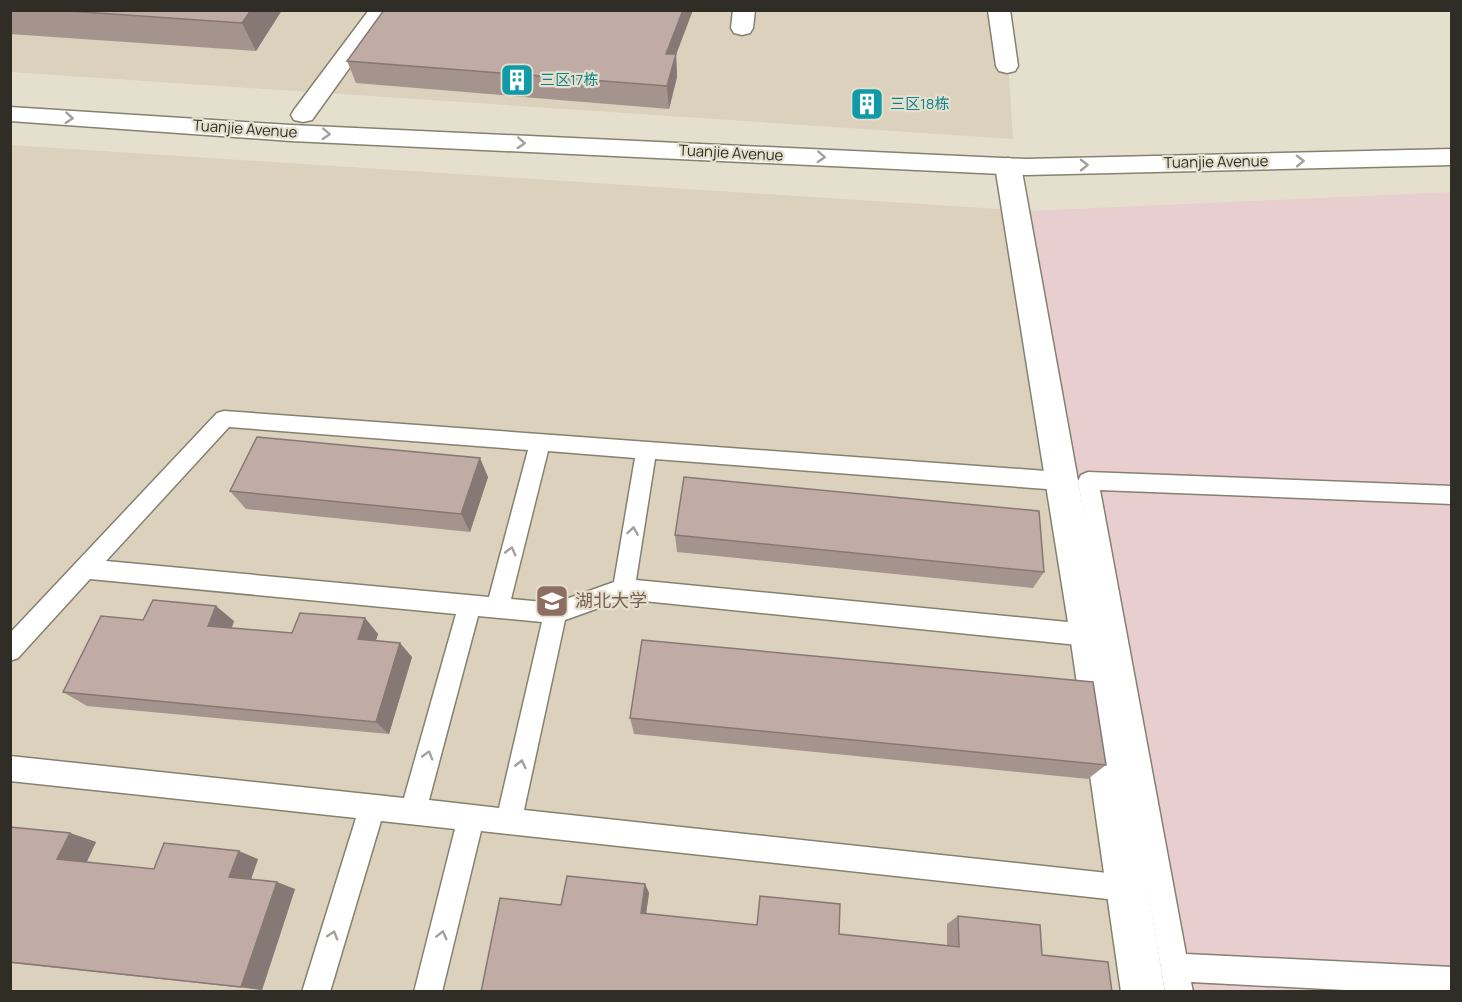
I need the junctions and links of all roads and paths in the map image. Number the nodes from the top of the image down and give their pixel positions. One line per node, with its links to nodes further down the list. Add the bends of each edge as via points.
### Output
1 (380, 10): 6 (main road)
2 (999, 10): 3 (main road)
3 (1007, 66)
4 (10, 94): 6 (main road, Tuanjie Avenue)
5 (10, 114): 9 (main road, Tuanjie Avenue, one-way to 9, via 291,133)
6 (303, 115): 7 (main road, Tuanjie Avenue, via 1022,146)
7 (1452, 139)
8 (1452, 157): 9 (main road, Tuanjie Avenue, one-way to 8)
9 (1008, 166): 12 (main road)
10 (540, 442): 11 (lane); 14 (lane, via 224,419); 17 (lane, one-way to 10)
11 (646, 450): 12 (lane); 15 (lane, one-way to 11)
12 (1060, 481): 19 (main road)
13 (1452, 495): 27 (lane, via 1088,481)
14 (85, 568): 16 (lane); 20 (lane)
15 (624, 589): 18 (lane); 19 (lane)
16 (470, 605): 17 (lane); 23 (lane, one-way to 16)
17 (496, 608): 18 (lane)
18 (555, 613): 25 (lane, one-way to 18)
19 (1088, 635): 26 (main road)
20 (10, 650)
21 (10, 768): 22 (lane)
22 (372, 807): 23 (lane); 29 (lane, one-way to 22)
23 (413, 811): 24 (lane)
24 (471, 818): 25 (lane); 30 (lane, one-way to 24)
25 (508, 822): 26 (lane)
26 (1126, 888): 31 (main road)
27 (1177, 979): 28 (lane)
28 (1452, 981)
29 (316, 992)
30 (428, 992)
31 (1143, 992)

